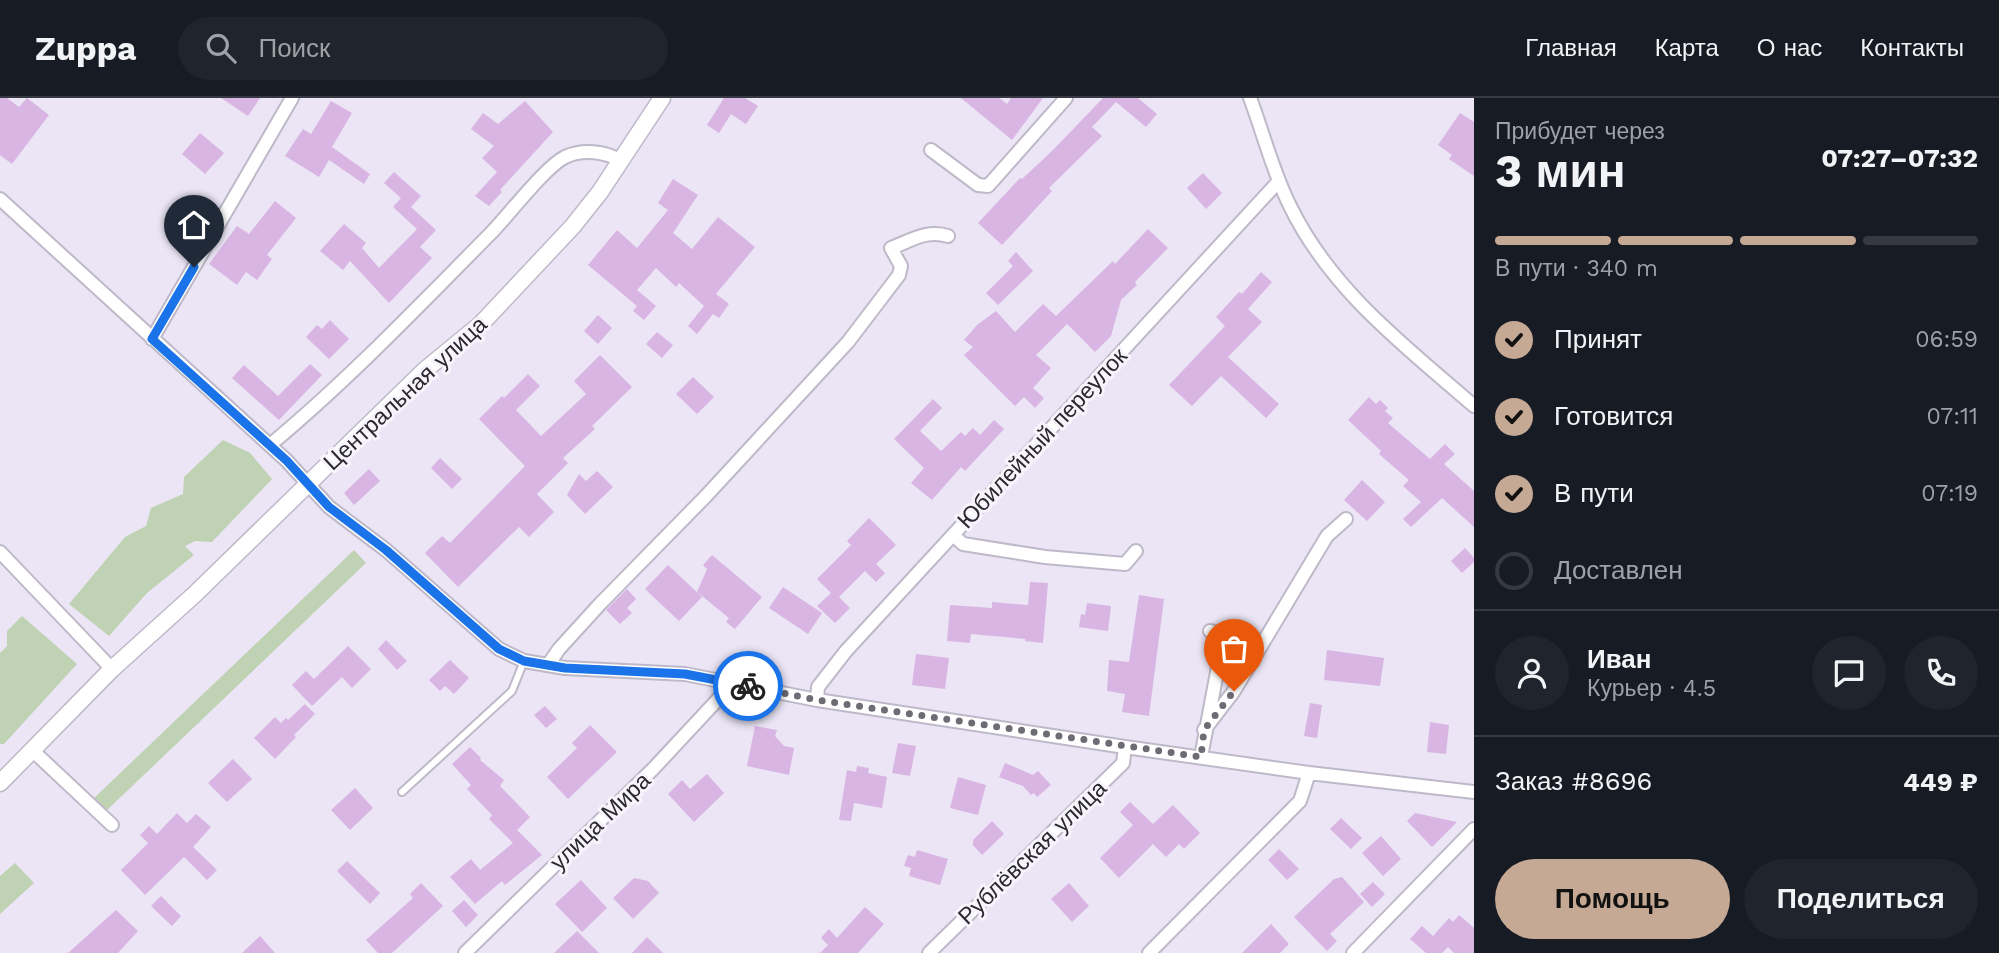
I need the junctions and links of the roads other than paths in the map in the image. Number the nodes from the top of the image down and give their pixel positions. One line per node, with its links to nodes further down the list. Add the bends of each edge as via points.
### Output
1 (292, 98): 10 (street)
2 (662, 98): 6 (street, Центральная улица)
3 (1066, 98): 5 (street, via 988,186 978,185)
4 (1250, 98): 7 (street)
5 (931, 149)
6 (621, 160): 12 (street, via 582,153 551,167 437,288); 13 (street, Центральная улица, via 573,226 481,324 425,370)
7 (1278, 182): 11 (street, via 1318,255 1363,308); 15 (street, Юбилейный переулок)
8 (0, 199): 10 (street)
9 (948, 236): 20 (street, via 929,234 891,248 901,266 899,275 848,342)
10 (152, 339): 12 (street)
11 (1474, 407)
12 (270, 445): 13 (street)
13 (308, 484): 19 (street, via 329,507 386,550 499,649); 21 (street, Центральная улица)
14 (1346, 519): 24 (street, via 1327,536 1234,691)
15 (953, 535): 16 (street, via 963,544 1125,564); 23 (street, Юбилейный переулок, via 846,652 818,687)
16 (1136, 551)
17 (0, 552): 21 (street)
18 (1210, 631): 24 (street, via 1224,635)
19 (524, 661): 20 (street); 30 (lane, via 512,691)
20 (548, 665): 22 (street, via 685,674)
21 (112, 669): 26 (street, Центральная улица)
22 (724, 682): 23 (street); 34 (street, улица Мира, via 721,696 654,768)
23 (817, 700): 25 (street)
24 (1204, 730): 27 (street)
25 (1125, 747): 27 (street); 35 (street, Рублёвская улица, via 1123,763)
26 (32, 750): 29 (street, Центральная улица); 32 (street)
27 (1201, 757): 28 (street)
28 (1310, 773): 31 (street); 36 (street, via 1300,801)
29 (0, 783)
30 (402, 792)
31 (1474, 792)
32 (112, 825)
33 (1474, 829): 37 (street)
34 (465, 953)
35 (929, 953)
36 (1149, 953)
37 (1353, 953)

